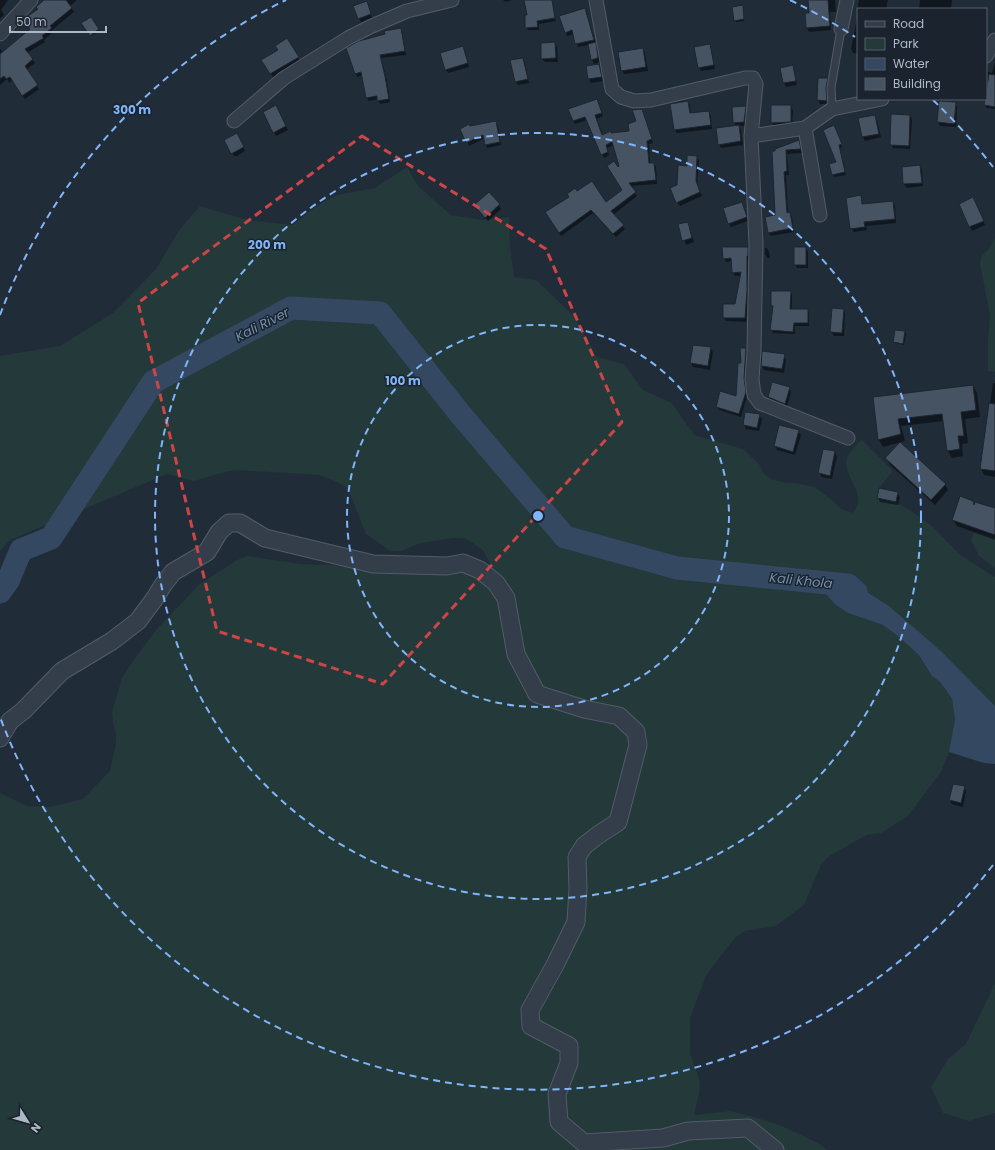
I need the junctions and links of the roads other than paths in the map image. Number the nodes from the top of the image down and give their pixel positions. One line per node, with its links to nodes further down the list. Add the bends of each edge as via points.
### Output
1 (31, 0): 6 (street)
2 (452, 0): 11 (street, via 407,12 348,38 284,78)
3 (596, 0): 13 (street, via 612,90 621,97 634,101 753,78 756,84)
4 (847, 0): 5 (street)
5 (841, 29): 10 (lane, via 831,88)
6 (0, 34)
7 (995, 40): 8 (street)
8 (987, 54)
9 (877, 100): 10 (street)
10 (832, 109): 12 (street)
11 (234, 121)
12 (805, 128): 13 (street); 14 (street)
13 (751, 136): 15 (street, via 756,244 752,379 754,395 760,403)
14 (820, 215)
15 (848, 438)
16 (0, 738): 17 (street, via 10,721 62,670 105,645 138,621 173,572 207,552 219,532 229,523 240,524 265,538 373,564 447,566 463,563 480,570 496,583 506,598 516,654 537,694 584,709 618,716 636,732 638,745 618,822 584,846 577,857 576,922 530,1010 531,1026 569,1046 569,1063 557,1094 559,1122 584,1143 663,1138 688,1131 748,1128)
17 (775, 1150)

